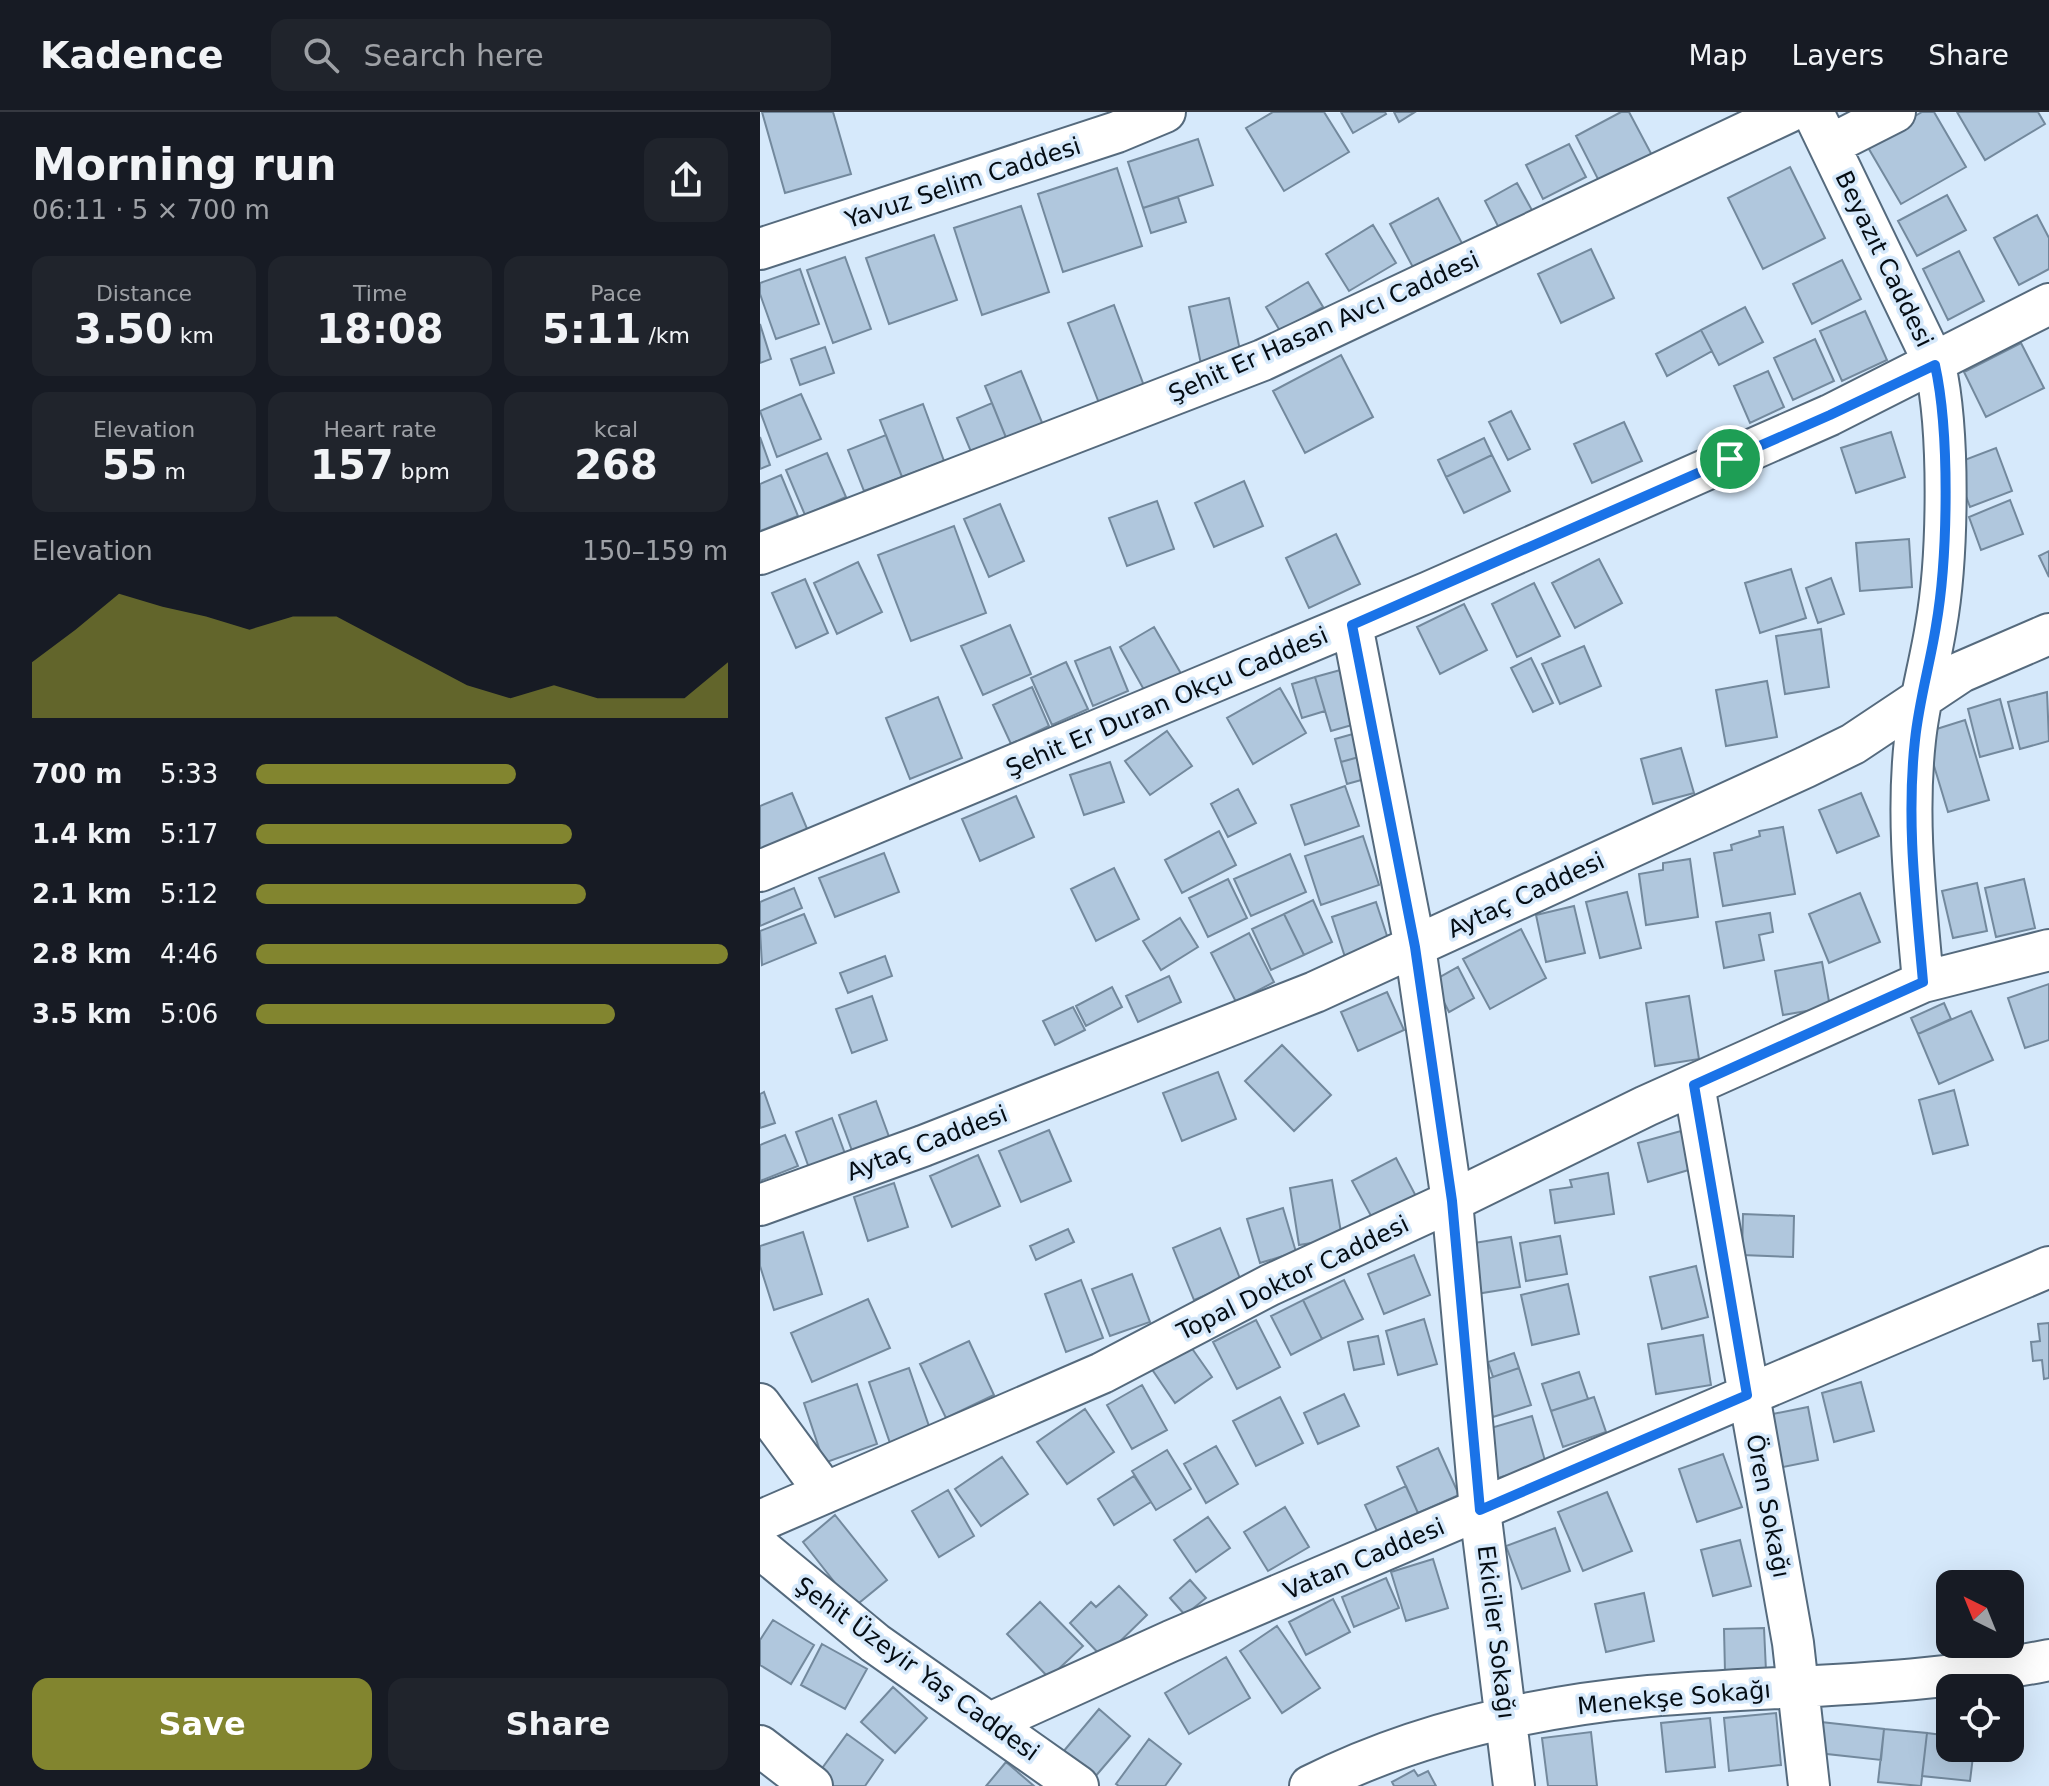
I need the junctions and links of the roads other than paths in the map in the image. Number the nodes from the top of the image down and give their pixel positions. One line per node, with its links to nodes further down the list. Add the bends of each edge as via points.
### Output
1 (1165, 112): 5 (street, Yavuz Selim Caddesi)
2 (1789, 112): 8 (street, Şehit Er Hasan Avcı Caddesi, via 1263,360)
3 (1895, 112): 4 (street)
4 (1821, 129): 7 (street, Beyazıt Caddesi)
5 (760, 247)
6 (2049, 304): 7 (street, Şehit Er Duran Okçu Caddesi)
7 (1935, 365): 9 (street, Şehit Er Duran Okçu Caddesi); 11 (street, Beyazıt Caddesi, via 1944,453 1940,578 1937,624)
8 (760, 554)
9 (1352, 625): 12 (street, Şehit Er Duran Okçu Caddesi); 13 (street, Ekiciler Sokağı)
10 (2049, 634): 11 (street, Aytaç Caddesi, via 1961,672)
11 (1921, 700): 13 (street, Aytaç Caddesi, via 1806,767); 15 (street, Beyazıt Caddesi, via 1910,834)
12 (760, 871)
13 (1415, 947): 17 (street, Ekiciler Sokağı); 18 (street, Aytaç Caddesi, via 1191,1041)
14 (2049, 950): 15 (street, Topal Doktor Caddesi)
15 (1923, 982): 16 (street, Topal Doktor Caddesi)
16 (1694, 1085): 17 (street, Topal Doktor Caddesi); 20 (street, Ören Sokağı)
17 (1452, 1201): 22 (street, Topal Doktor Caddesi, via 1270,1285 1102,1373); 23 (street, Ekiciler Sokağı)
18 (760, 1205)
19 (2049, 1267): 20 (street, Vatan Caddesi)
20 (1747, 1395): 23 (street, Vatan Caddesi); 27 (street, Ören Sokağı)
21 (760, 1404): 22 (street)
22 (824, 1491): 24 (street, Topal Doktor Caddesi)
23 (1480, 1510): 28 (street, Ekiciler Sokağı); 29 (street, Vatan Caddesi)
24 (760, 1521)
25 (760, 1548): 29 (street, Şehit Üzeyir Yaş Caddesi, via 875,1643)
26 (2049, 1660): 27 (street, Menekşe Sokağı)
27 (1799, 1687): 28 (street, Menekşe Sokağı, via 1648,1697); 35 (street, Ören Sokağı)
28 (1507, 1719): 33 (street, Menekşe Sokağı, via 1425,1740); 34 (street, Ekiciler Sokağı)
29 (990, 1723): 32 (street, Şehit Üzeyir Yaş Caddesi)
30 (760, 1746): 31 (street)
31 (812, 1786)
32 (1078, 1786)
33 (1310, 1786)
34 (1514, 1786)
35 (1809, 1786)

